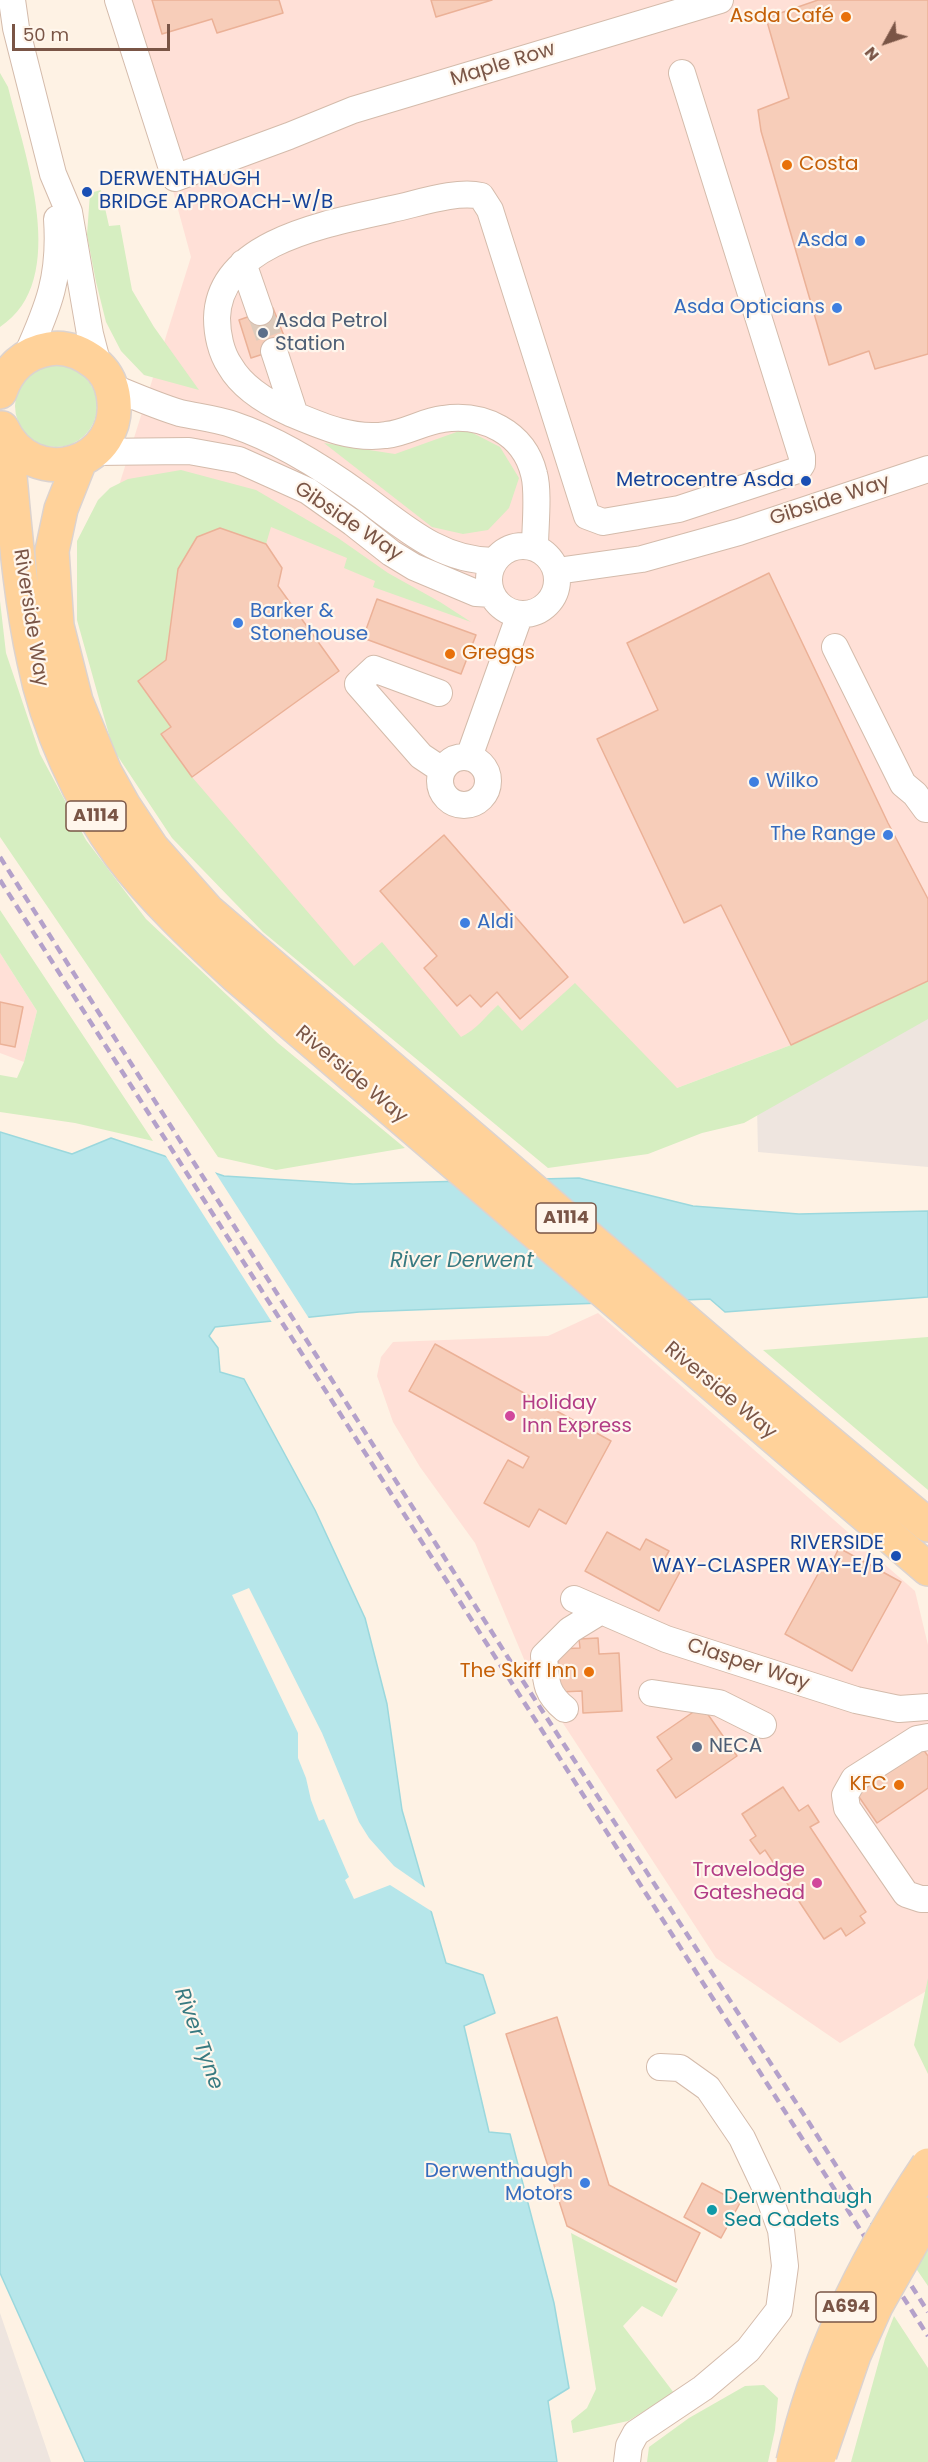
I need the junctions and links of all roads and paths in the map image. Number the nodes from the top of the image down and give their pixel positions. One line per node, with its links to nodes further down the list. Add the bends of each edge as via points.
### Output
1 (12, 0): 5 (street)
2 (118, 0): 3 (street, Maple Row, via 175,178 353,110)
3 (720, 0)
4 (682, 73): 6 (street, via 802,457 798,471 679,509 603,522 587,516 490,210 481,196 463,194 349,219 280,240)
5 (53, 174): 9 (street, via 58,233 50,301); 10 (street, via 69,212 90,334)
6 (243, 263): 7 (street); 11 (street, via 222,289 217,328 221,346 242,381)
7 (261, 312)
8 (274, 351): 11 (street)
9 (10, 370): 10 (main road, via 40,350 56,348 86,356)
10 (105, 376): 13 (main road, Riverside Way, via 115,405 113,422 106,438); 16 (street, Gibside Way, via 153,404 266,438 361,495 431,545 474,561)
11 (295, 415): 15 (street, via 340,432 362,435 386,435 442,418 477,418 494,425 526,453 535,476)
12 (2, 428): 13 (main road, via 16,450 39,462 64,465); 25 (main road, Riverside Way / A1114, via 34,663 47,709 76,781 92,809 145,886 236,976)
13 (87, 456): 18 (street, Gibside Way, via 189,451 239,460 308,491 414,567 468,591); 25 (main road, Riverside Way / A1114, via 61,509 52,550 57,626 76,701 105,772 152,848 208,911)
14 (928, 468): 17 (street, Gibside Way, via 739,532 642,559)
15 (535, 547): 16 (street, via 516,546); 17 (street, via 549,556)
16 (494, 561): 18 (street, via 489,578)
17 (557, 571): 19 (street, via 555,593 549,602 541,609)
18 (492, 594): 19 (street, Gibside Way, via 503,608)
19 (520, 614): 22 (street)
20 (835, 647): 24 (street, via 903,784)
21 (439, 693): 23 (street, via 374,669 358,684 421,756)
22 (469, 757): 23 (street, via 450,760); 23 (street, via 481,763 488,781 483,797 471,805 456,804 446,798 439,782)
23 (442, 770)
24 (926, 808)
25 (383, 1082): 26 (main road, Riverside Way / A1114)
26 (727, 1377): 27 (main road, Riverside Way / A1114); 28 (main road, Riverside Way / A1114)
27 (928, 1525)
28 (928, 1569)
29 (574, 1599): 30 (street, Clasper Way)
30 (601, 1611): 32 (street, Clasper Way, via 666,1639 856,1700 899,1709); 33 (street, via 570,1630 544,1656 552,1698)
31 (652, 1693): 34 (street, via 719,1703)
32 (928, 1707)
33 (565, 1709)
34 (763, 1725)
35 (928, 1737): 36 (street, via 917,1739 854,1779 845,1795 847,1808 906,1894)
36 (928, 1899)
37 (660, 2067): 40 (street, via 680,2068 708,2088 742,2138 781,2230 785,2266 779,2310 748,2350 703,2388 636,2433)
38 (928, 2165): 41 (main road, A694, bridge, via 854,2290 810,2400)
39 (928, 2214): 42 (main road, A694, bridge, via 876,2306 834,2410)
40 (627, 2462)
41 (793, 2462)
42 (818, 2462)

